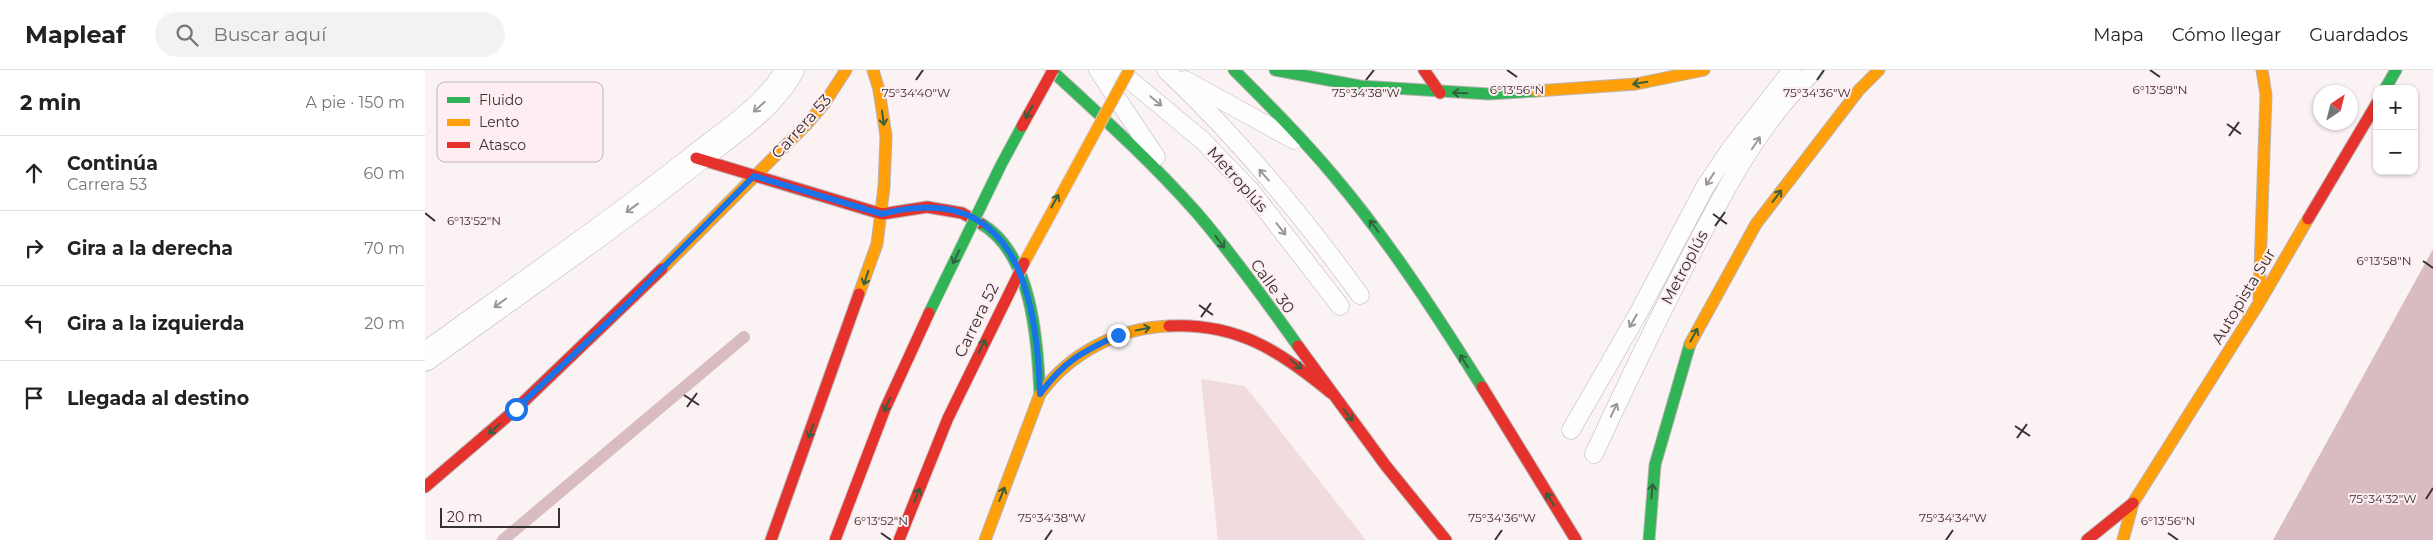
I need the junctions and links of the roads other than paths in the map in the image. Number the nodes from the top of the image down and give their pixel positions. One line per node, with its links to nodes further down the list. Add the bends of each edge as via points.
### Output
1 (790, 70): 22 (street, one-way to 22, via 770,98)
2 (846, 70): 23 (main road, Carrera 53, via 807,125)
3 (873, 70): 25 (main road, one-way to 25, via 886,136)
4 (1052, 70): 24 (main road, Calle 30); 37 (main road, one-way to 37, bridge, via 1001,165 917,338 885,409)
5 (1098, 70): 24 (lane)
6 (1118, 70): 28 (lane, Metroplús, one-way to 28, via 1202,140 1251,191)
7 (1129, 70): 38 (main road, Carrera 52, one-way to 7, bridge, via 954,402 1047,215)
8 (1167, 70): 21 (lane, Metroplús); 26 (lane, Metroplús, one-way to 8, via 1323,244 1226,131)
9 (1233, 70): 21 (main road)
10 (1275, 70): 19 (main road, via 1360,86)
11 (1424, 70): 19 (main road)
12 (1704, 70): 19 (main road, one-way to 19, via 1636,84 1489,94)
13 (1793, 70): 32 (lane, Metroplús, one-way to 32, via 1742,133 1705,187 1639,312)
14 (1815, 70): 33 (lane, Metroplús, one-way to 14, via 1650,333 1726,187 1764,130)
15 (1879, 70): 42 (main road, one-way to 15, via 1655,465 1686,350 1756,224 1859,90)
16 (2262, 70): 27 (main road, via 2267,95)
17 (2396, 70): 18 (main road)
18 (2387, 85)
19 (1440, 93)
20 (2373, 110): 27 (main road, Autopista Sur)
21 (1312, 149): 41 (main road, one-way to 21, via 1394,251)
22 (696, 158): 23 (main road); 29 (street, one-way to 29, via 637,205)
23 (754, 176): 25 (main road); 34 (main road, Carrera 53, one-way to 34, via 626,305 516,409)
24 (1189, 205): 30 (main road, Calle 30, one-way to 30, via 1216,236)
25 (882, 214): 31 (main road, via 903,208 945,207 975,217 1004,243 1023,282 1030,308 1039,359); 36 (main road, one-way to 36, via 877,244 865,280)
26 (1360, 295)
27 (2259, 303): 35 (main road, Autopista Sur)
28 (1340, 306)
29 (425, 357)
30 (1331, 392): 31 (main road, one-way to 30, via 1068,362 1099,344 1139,330 1186,324 1229,331 1273,349); 40 (main road, Calle 30, one-way to 40)
31 (1040, 394): 39 (main road, one-way to 31)
32 (1571, 430)
33 (1594, 454)
34 (425, 486)
35 (2133, 503): 43 (main road, Autopista Sur); 44 (main road, Autopista Sur)
36 (771, 540)
37 (835, 540)
38 (899, 540)
39 (985, 540)
40 (1446, 540)
41 (1576, 540)
42 (1649, 540)
43 (2087, 540)
44 (2123, 540)

